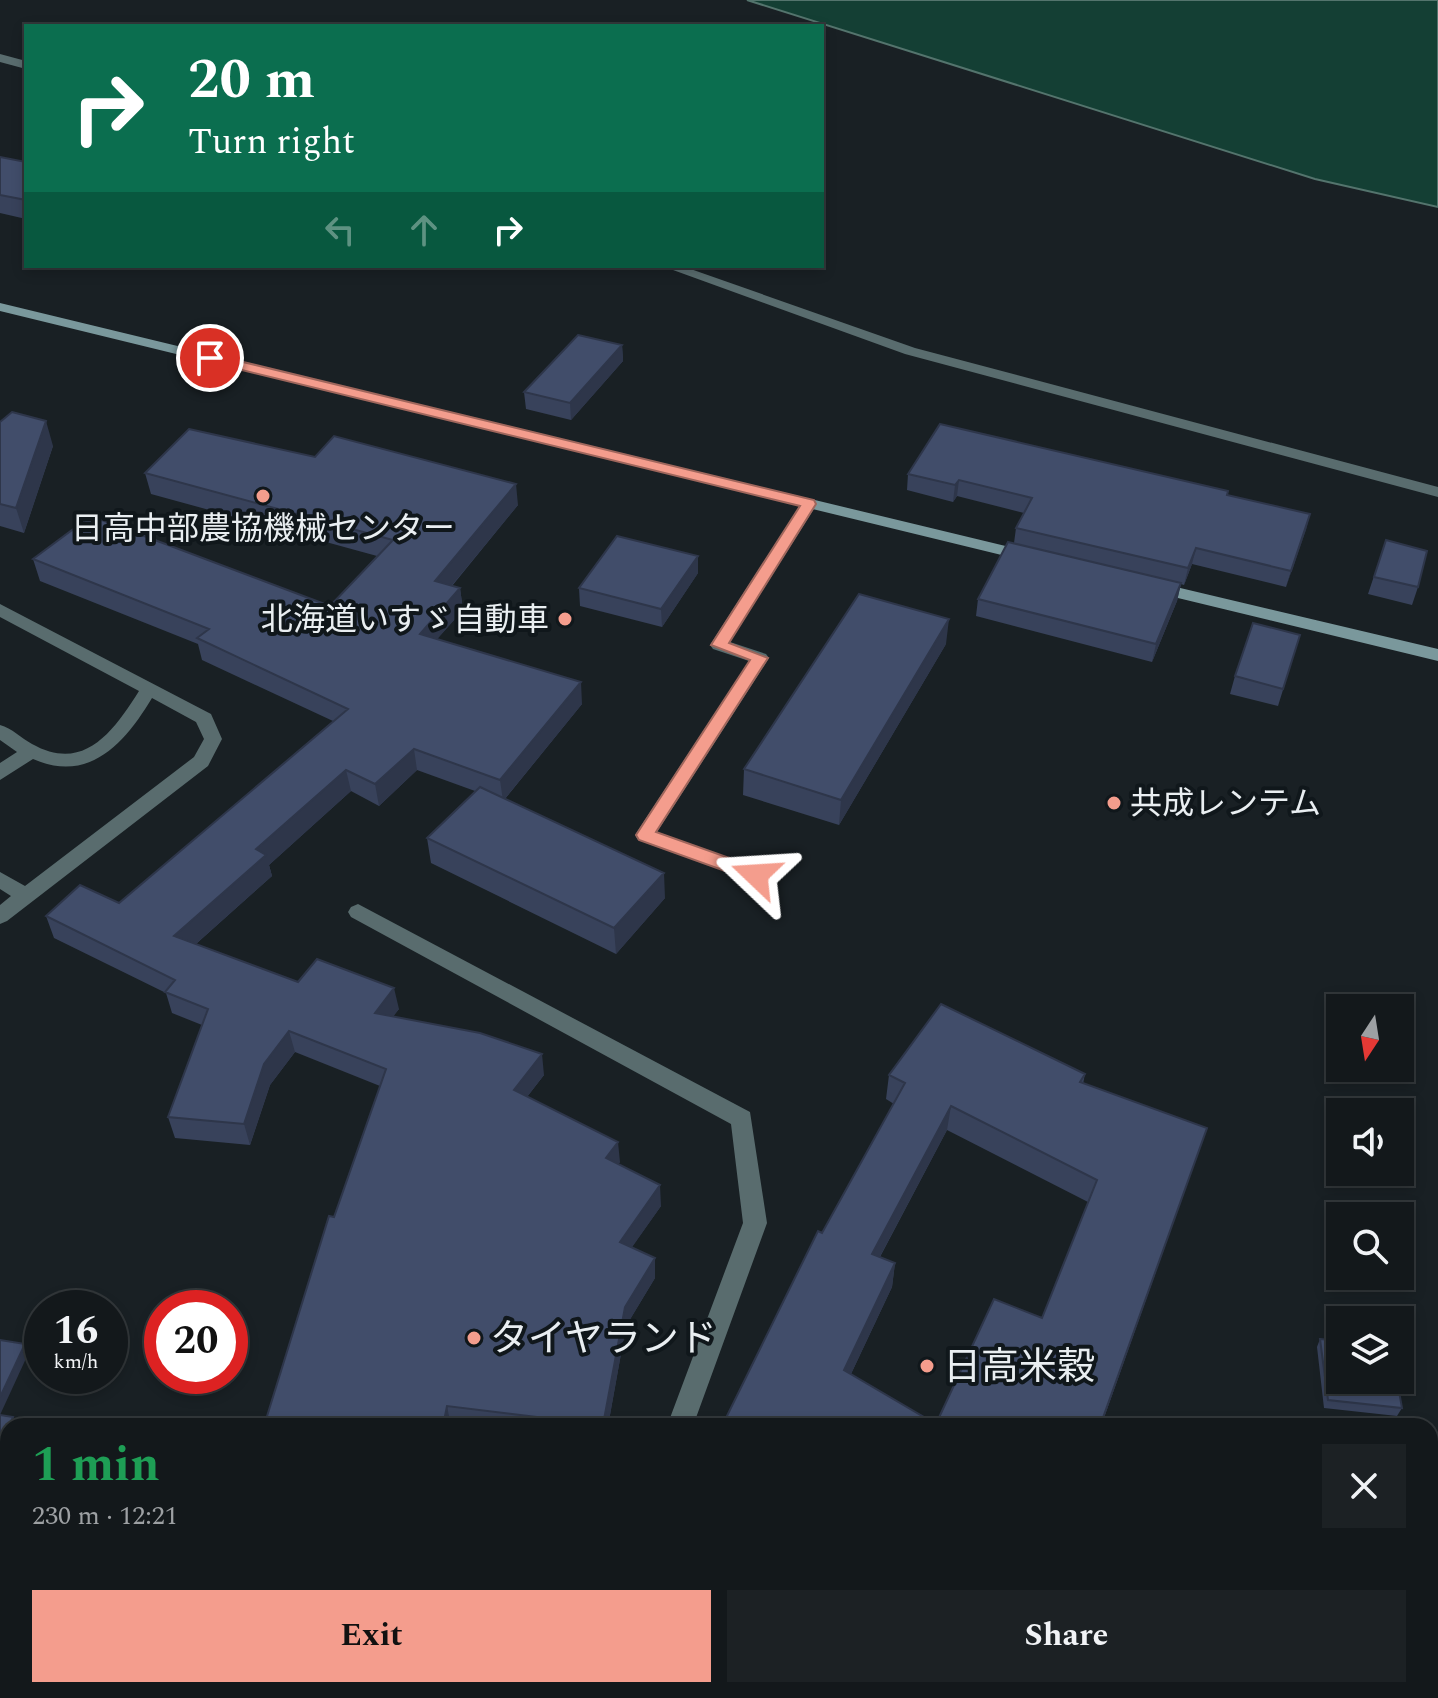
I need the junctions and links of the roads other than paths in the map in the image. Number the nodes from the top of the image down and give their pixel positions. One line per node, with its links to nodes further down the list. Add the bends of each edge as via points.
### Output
1 (0, 58): 2 (street)
2 (24, 64)
3 (675, 268): 5 (street, via 910,351)
4 (0, 307): 6 (street)
5 (1438, 492)
6 (809, 504): 7 (street); 17 (street, via 719,645 760,658 645,835)
7 (1051, 562)
8 (1144, 584): 12 (street)
9 (0, 610): 10 (street)
10 (20, 621): 11 (street); 13 (street)
11 (0, 634)
12 (1438, 655)
13 (149, 689): 15 (street, via 133,717 97,755 65,763); 19 (street, via 204,718 213,739 201,761)
14 (0, 731): 15 (street)
15 (28, 753): 16 (street)
16 (0, 773)
17 (756, 875)
18 (0, 879): 19 (street)
19 (26, 896): 21 (street)
20 (358, 912): 22 (street, via 742,1119 755,1223)
21 (0, 916)
22 (683, 1418)

